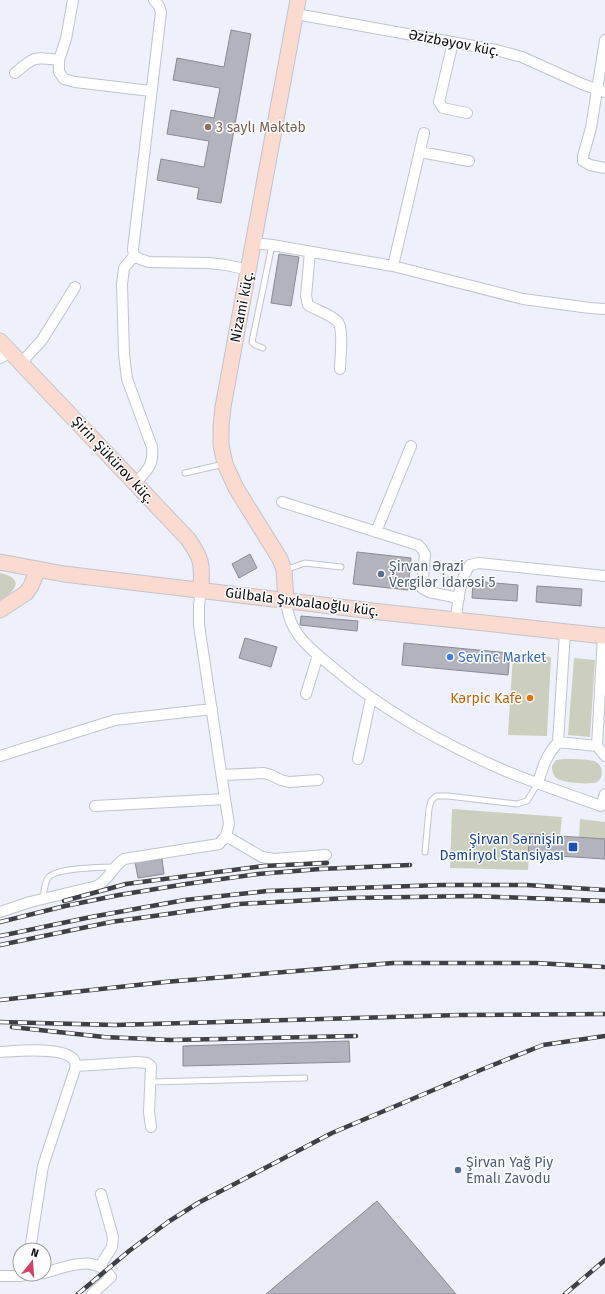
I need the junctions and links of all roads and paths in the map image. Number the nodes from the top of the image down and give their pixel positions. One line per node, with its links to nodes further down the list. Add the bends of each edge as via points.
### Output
1 (73, 0): 6 (street)
2 (154, 0): 8 (street, via 162,12)
3 (297, 7): 5 (street, Əzizbəyov küç.); 15 (main road, Nizami küç.)
4 (605, 40): 9 (street)
5 (453, 42): 9 (street, Əzizbəyov küç., via 522,57); 10 (street, via 439,102 443,108)
6 (60, 60): 7 (street, via 31,59); 8 (street, via 59,72 64,78 75,82)
7 (15, 73)
8 (151, 91): 18 (street)
9 (601, 91): 14 (street, via 583,161)
10 (467, 114)
11 (424, 133): 12 (street)
12 (420, 152): 13 (street); 19 (street)
13 (468, 161)
14 (605, 168)
15 (254, 243): 16 (street); 20 (main road, Nizami küç.)
16 (272, 245): 17 (street); 24 (lane, via 252,342)
17 (310, 252): 19 (street); 27 (street, via 306,296 308,305 338,323 341,330)
18 (134, 256): 20 (street, via 149,262 209,263); 31 (street, via 124,268 122,284 124,354 127,379 152,447 153,457 149,467)
19 (393, 266): 22 (street, via 523,299)
20 (249, 270): 29 (main road, Nizami küç., via 223,407 221,439)
21 (75, 287): 26 (street, via 42,340)
22 (605, 309)
23 (0, 341): 25 (main road, Şirin Şükürov küç.)
24 (263, 348)
25 (5, 355): 26 (main road, Şirin Şükürov küç.)
26 (21, 363): 31 (main road, Şirin Şükürov küç.)
27 (340, 369)
28 (411, 446): 33 (street)
29 (225, 464): 30 (lane); 37 (main road, Nizami küç., via 236,488 280,559)
30 (185, 473)
31 (135, 484): 39 (main road, Şirin Şükürov küç., via 196,550 201,561)
32 (282, 502): 33 (street)
33 (376, 532): 40 (street, via 418,545 425,554 422,588 428,592)
34 (0, 562): 36 (main road, Gülbala Şıxbalaoğlu küç.)
35 (341, 567): 37 (lane, via 304,563)
36 (38, 569): 39 (main road, Gülbala Şıxbalaoğlu küç.); 42 (main road, via 26,593)
37 (284, 570): 41 (main road, Nizami küç.)
38 (605, 576): 40 (street, via 479,563 470,565 464,573)
39 (201, 590): 41 (main road, Gülbala Şıxbalaoğlu küç.); 50 (street, via 199,625)
40 (459, 598): 43 (street)
41 (286, 601): 43 (main road, Gülbala Şıxbalaoğlu küç.); 46 (street, via 294,628 302,640)
42 (0, 610)
43 (456, 619): 44 (main road, Gülbala Şıxbalaoğlu küç.)
44 (565, 632): 45 (main road, Gülbala Şıxbalaoğlu küç.); 51 (street)
45 (604, 636): 47 (street)
46 (318, 654): 48 (street); 49 (street)
47 (603, 687): 52 (street)
48 (306, 694)
49 (371, 698): 55 (street); 58 (street, via 454,747)
50 (212, 709): 53 (street, via 115,720); 56 (street)
51 (558, 742): 52 (street); 58 (street, via 543,766)
52 (597, 746): 54 (street)
53 (0, 756)
54 (605, 756)
55 (358, 759)
56 (222, 776): 57 (street, via 264,773 290,782); 60 (street)
57 (318, 780)
58 (538, 783): 62 (street); 64 (lane, via 527,801 518,804 436,796 429,808)
59 (605, 794): 62 (street)
60 (226, 799): 61 (street); 63 (street)
61 (94, 806)
62 (603, 806)
63 (226, 836): 65 (street, via 262,857 274,859); 66 (street, via 219,844 124,859)
64 (425, 852)
65 (326, 855)
66 (114, 867): 67 (street, via 97,886); 67 (lane, via 53,874 45,883)
67 (43, 899): 68 (street)
68 (0, 912)
69 (0, 1052): 70 (street, via 46,1050 63,1053 73,1059)
70 (76, 1066): 72 (street, via 147,1063 151,1066); 75 (street, via 43,1166)
71 (305, 1078): 72 (lane)
72 (150, 1082): 73 (street)
73 (151, 1127)
74 (101, 1194): 76 (street, via 113,1237 112,1247)
75 (31, 1242)
76 (100, 1266): 77 (street, via 81,1263); 80 (street, via 111,1277)
77 (52, 1271)
78 (0, 1276): 79 (street)
79 (12, 1276)
80 (92, 1294)

